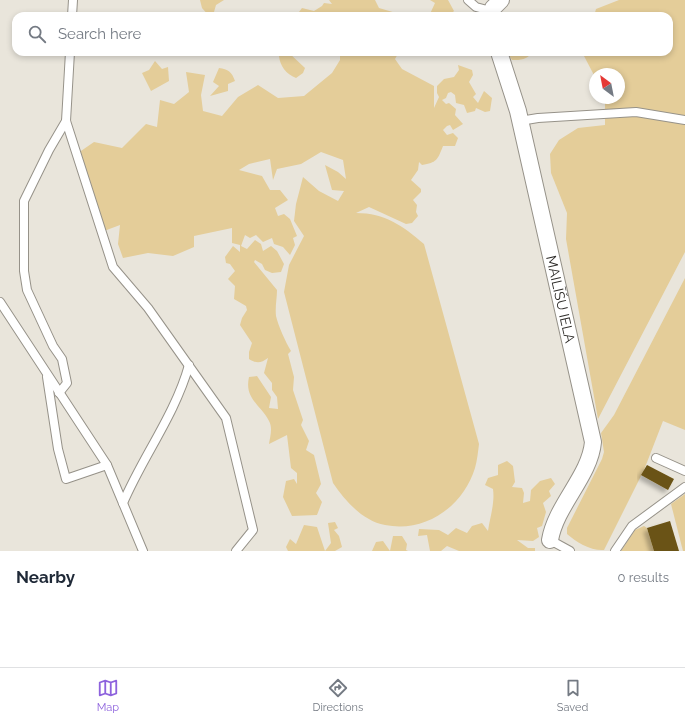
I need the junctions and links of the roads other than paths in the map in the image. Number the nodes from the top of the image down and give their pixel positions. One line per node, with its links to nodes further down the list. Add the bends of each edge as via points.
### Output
1 (73, 0): 4 (lane)
2 (468, 0): 3 (lane, via 476,6)
3 (494, 9)
4 (72, 12)
5 (70, 56): 8 (lane)
6 (500, 56): 9 (street, MAILĪŠU IELA)
7 (685, 120): 9 (lane, via 636,112)
8 (66, 121): 11 (lane, via 113,267 148,308); 13 (lane, via 48,150 24,201 24,271 27,290 53,346 62,359 67,383)
9 (520, 121): 19 (street, MAILĪŠU IELA, via 593,442 590,458 554,524)
10 (0, 302): 12 (lane)
11 (188, 365): 18 (lane, via 183,386 165,425 134,476); 21 (lane, via 226,418 253,530)
12 (47, 374): 13 (lane); 15 (lane, via 58,449 66,479)
13 (59, 393): 15 (lane)
14 (656, 458): 16 (lane)
15 (107, 465): 18 (lane)
16 (685, 470)
17 (685, 487): 23 (lane, via 632,526)
18 (123, 503): 20 (lane)
19 (550, 540): 22 (lane)
20 (143, 551)
21 (236, 551)
22 (570, 551)
23 (615, 551)

